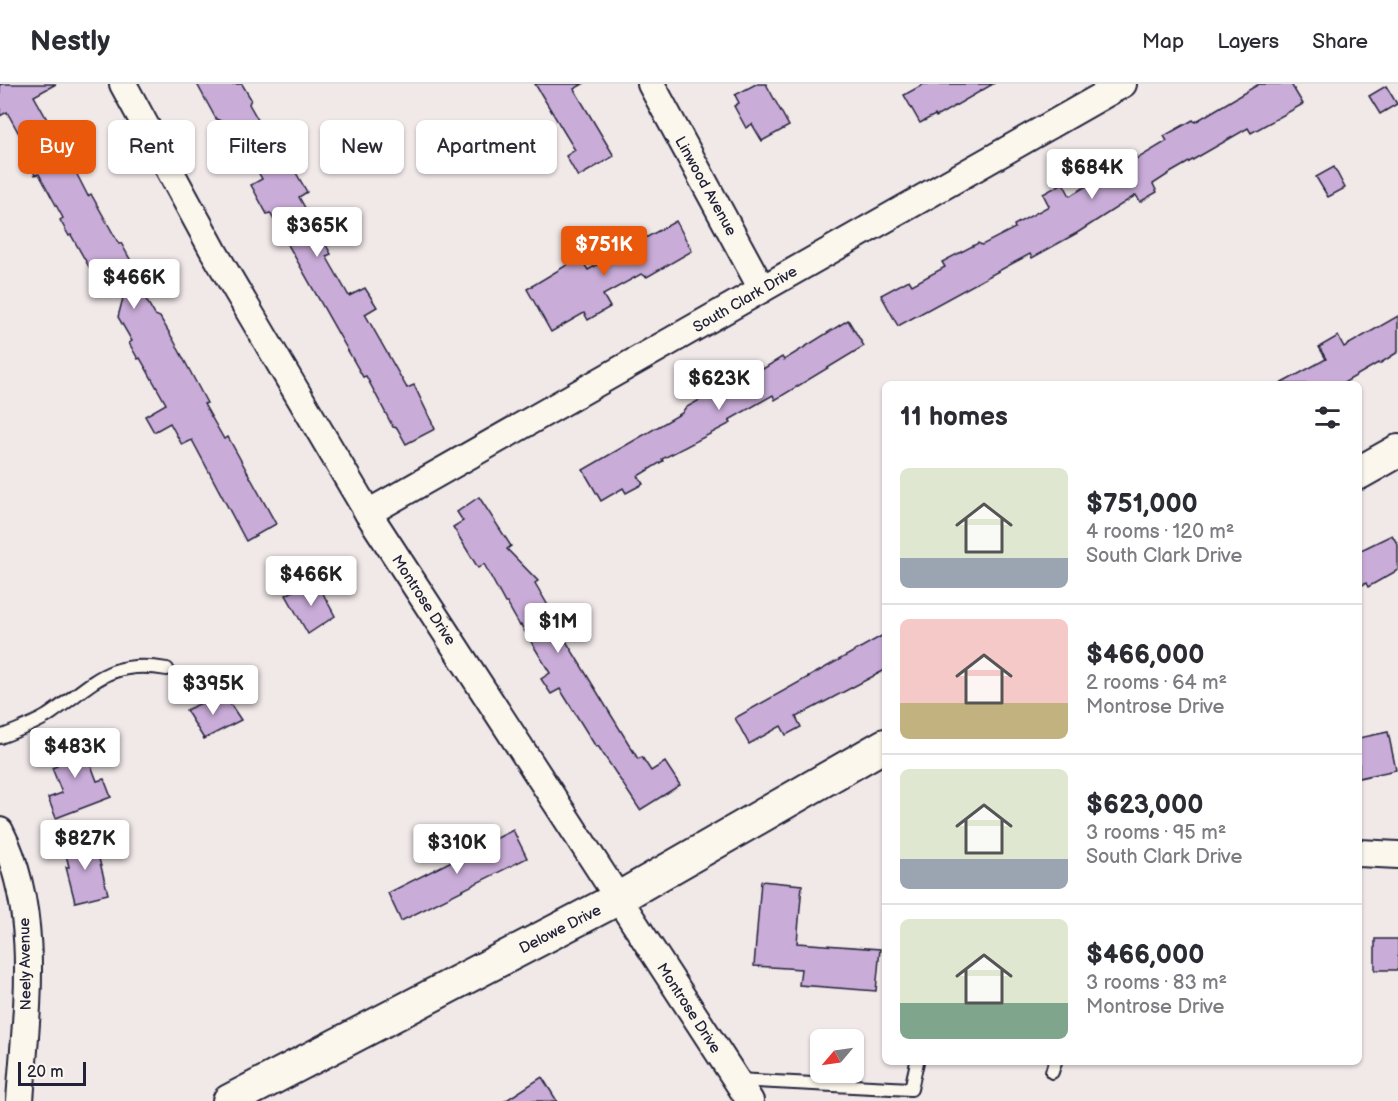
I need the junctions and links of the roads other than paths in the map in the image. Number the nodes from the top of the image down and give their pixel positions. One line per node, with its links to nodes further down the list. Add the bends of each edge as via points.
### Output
1 (123, 84): 7 (street, Montrose Drive, via 214,252)
2 (651, 84): 4 (street, Linwood Avenue)
3 (1122, 84): 4 (street, South Clark Drive)
4 (762, 289): 7 (street, South Clark Drive)
5 (1398, 450): 6 (street)
6 (1362, 471)
7 (368, 513): 14 (street, Montrose Drive)
8 (167, 669): 9 (lane, via 147,665 121,668 35,722)
9 (0, 737)
10 (882, 748): 14 (street, Delowe Drive)
11 (0, 831): 17 (street, Neely Avenue, via 19,882 27,928 28,981)
12 (1362, 853): 13 (street)
13 (1398, 855)
14 (617, 899): 16 (street, Montrose Drive); 18 (street, Delowe Drive)
15 (916, 1065): 16 (lane, via 911,1089)
16 (736, 1080): 19 (street, Montrose Drive)
17 (20, 1101)
18 (229, 1101)
19 (750, 1101)

